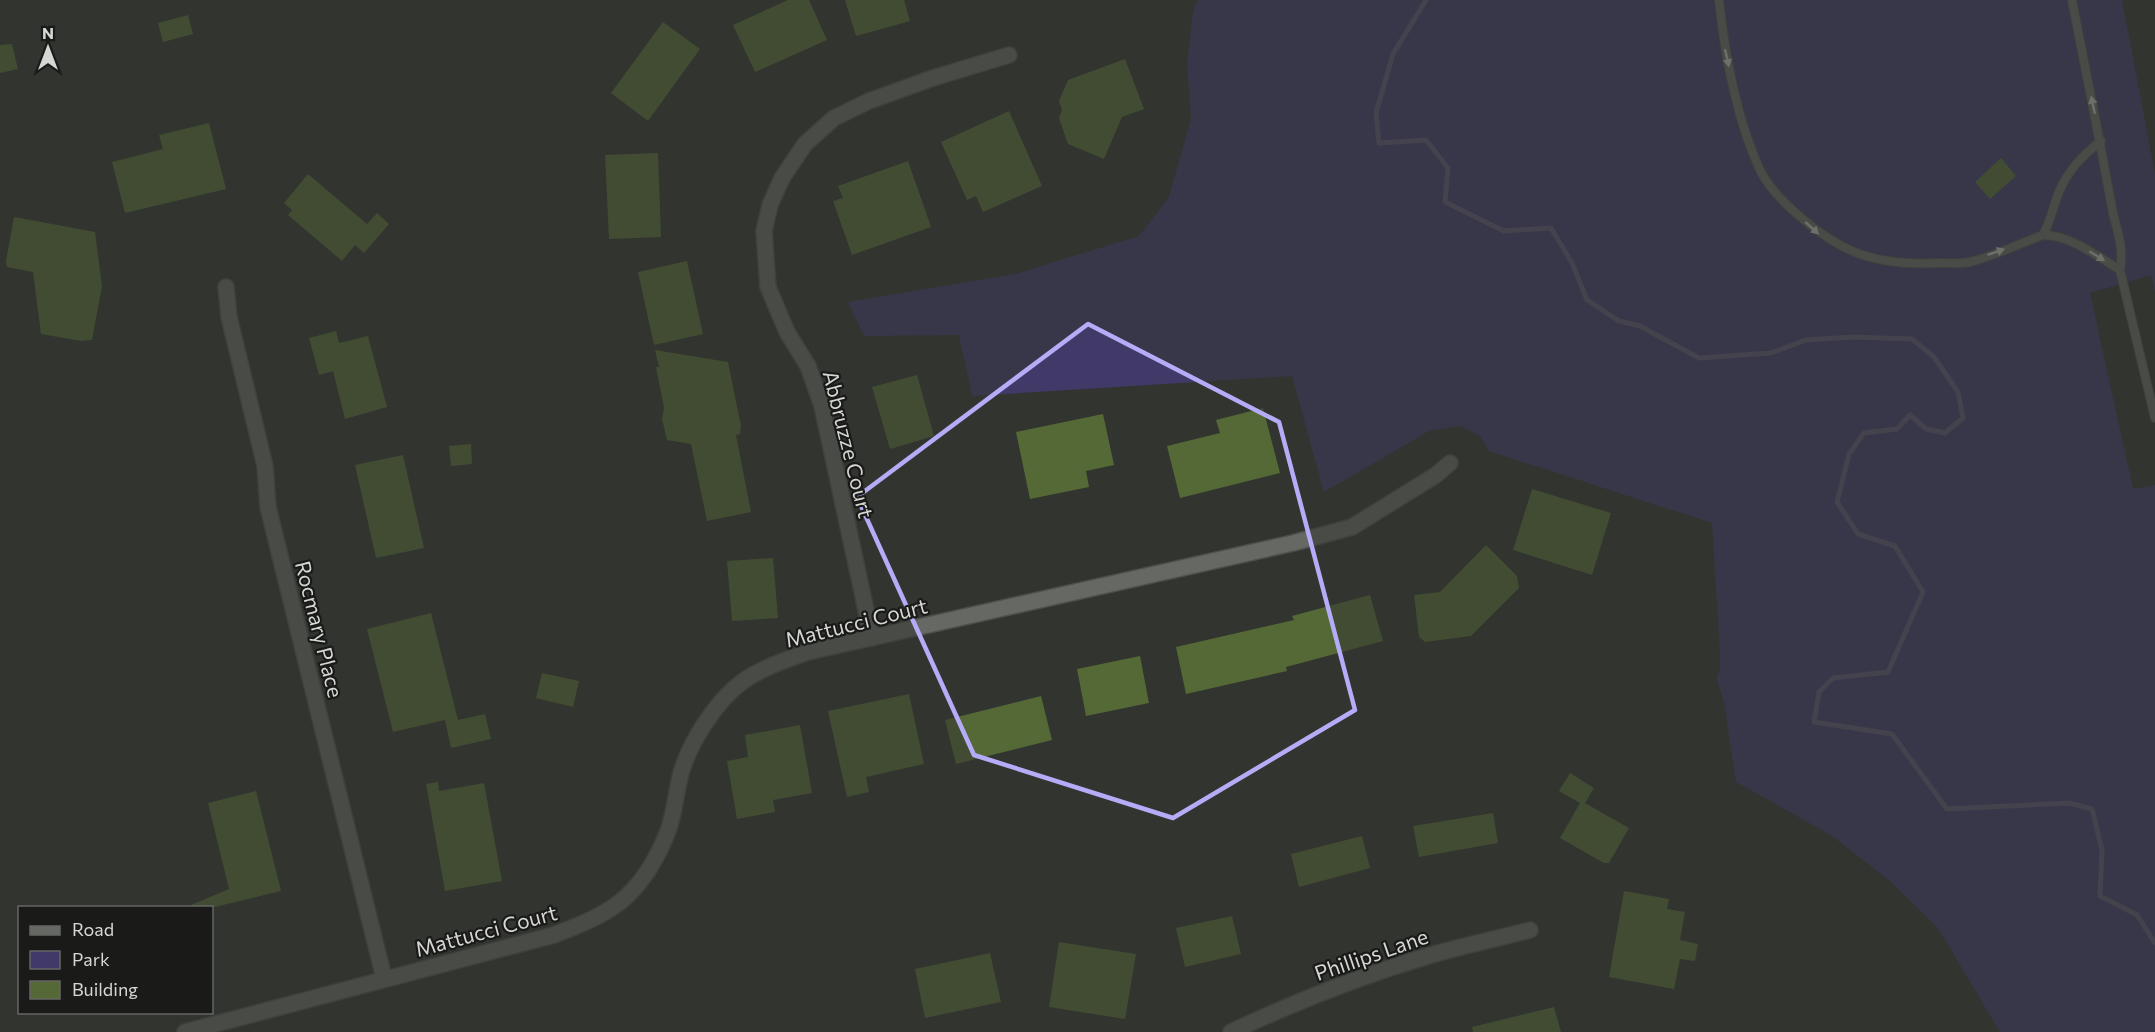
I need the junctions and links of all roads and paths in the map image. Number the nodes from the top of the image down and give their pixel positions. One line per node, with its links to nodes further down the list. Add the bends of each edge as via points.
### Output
1 (1719, 0): 5 (lane, one-way to 5, via 1724,43 1742,122 1760,170 1784,202 1819,234 1852,253 1885,262 1919,264 1969,262)
2 (2072, 0): 4 (lane, one-way to 2)
3 (1009, 55): 10 (street, Abbruzze Court, via 869,101 834,118 805,144 782,178 770,205 764,231 768,287 787,332 808,366 822,406)
4 (2100, 141): 5 (lane, via 2073,166); 6 (lane, via 2123,254)
5 (2043, 235): 6 (lane, one-way to 6, via 2054,235)
6 (2120, 270): 8 (lane)
7 (226, 287): 12 (street, Rocmary Place, via 229,317 265,466 268,507)
8 (2155, 418)
9 (1450, 463): 10 (street, Mattucci Court, via 1352,527)
10 (872, 638): 12 (street, Mattucci Court, via 808,651 771,666 742,682 722,701 689,750 668,830 656,856 638,884 606,912 554,935)
11 (1530, 930): 14 (street, Phillips Lane, via 1359,978)
12 (384, 978): 13 (street, Mattucci Court)
13 (185, 1032)
14 (1231, 1032)

